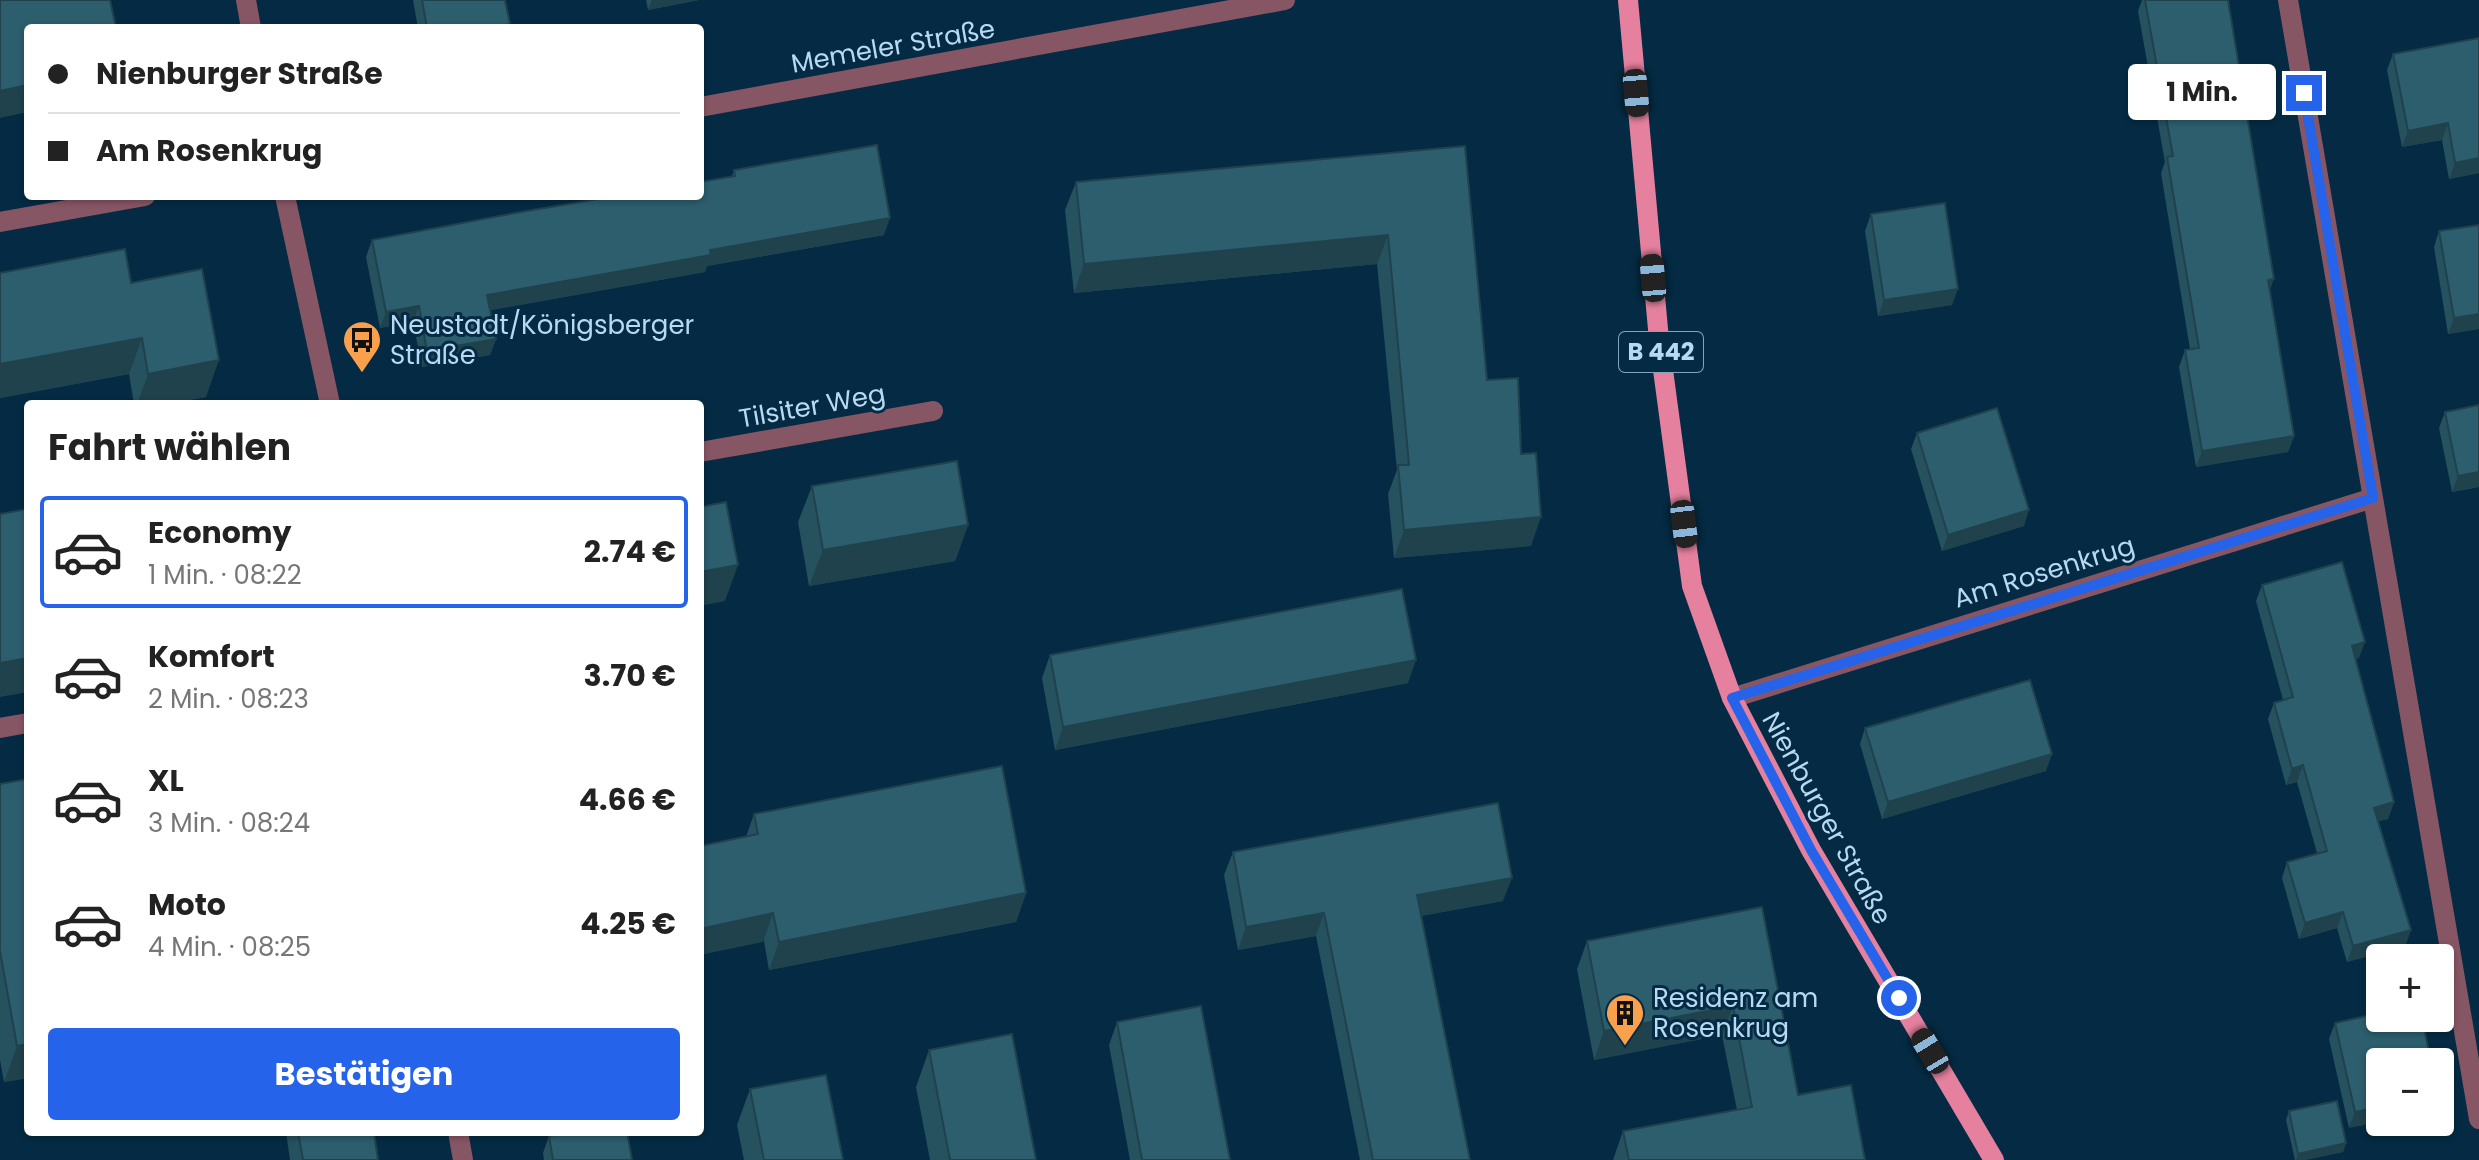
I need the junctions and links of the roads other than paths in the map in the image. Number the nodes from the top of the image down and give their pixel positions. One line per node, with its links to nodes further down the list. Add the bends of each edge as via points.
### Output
1 (246, 0): 5 (street)
2 (1285, 0): 6 (street, Memeler Straße)
3 (1628, 0): 14 (main road, Nienburger Straße / B 442, via 1659,340 1692,586)
4 (2288, 0): 13 (street)
5 (250, 24)
6 (704, 106)
7 (123, 200): 9 (street)
8 (286, 200): 10 (street)
9 (0, 222)
10 (329, 400)
11 (933, 411): 12 (street, Tilsiter Weg)
12 (704, 451)
13 (2373, 498): 14 (street, Am Rosenkrug); 17 (street)
14 (1732, 698): 20 (main road, Nienburger Straße / B 442, via 1811,850)
15 (24, 724): 16 (street)
16 (0, 728)
17 (2479, 1119)
18 (459, 1136): 19 (street)
19 (463, 1160)
20 (1994, 1160)

